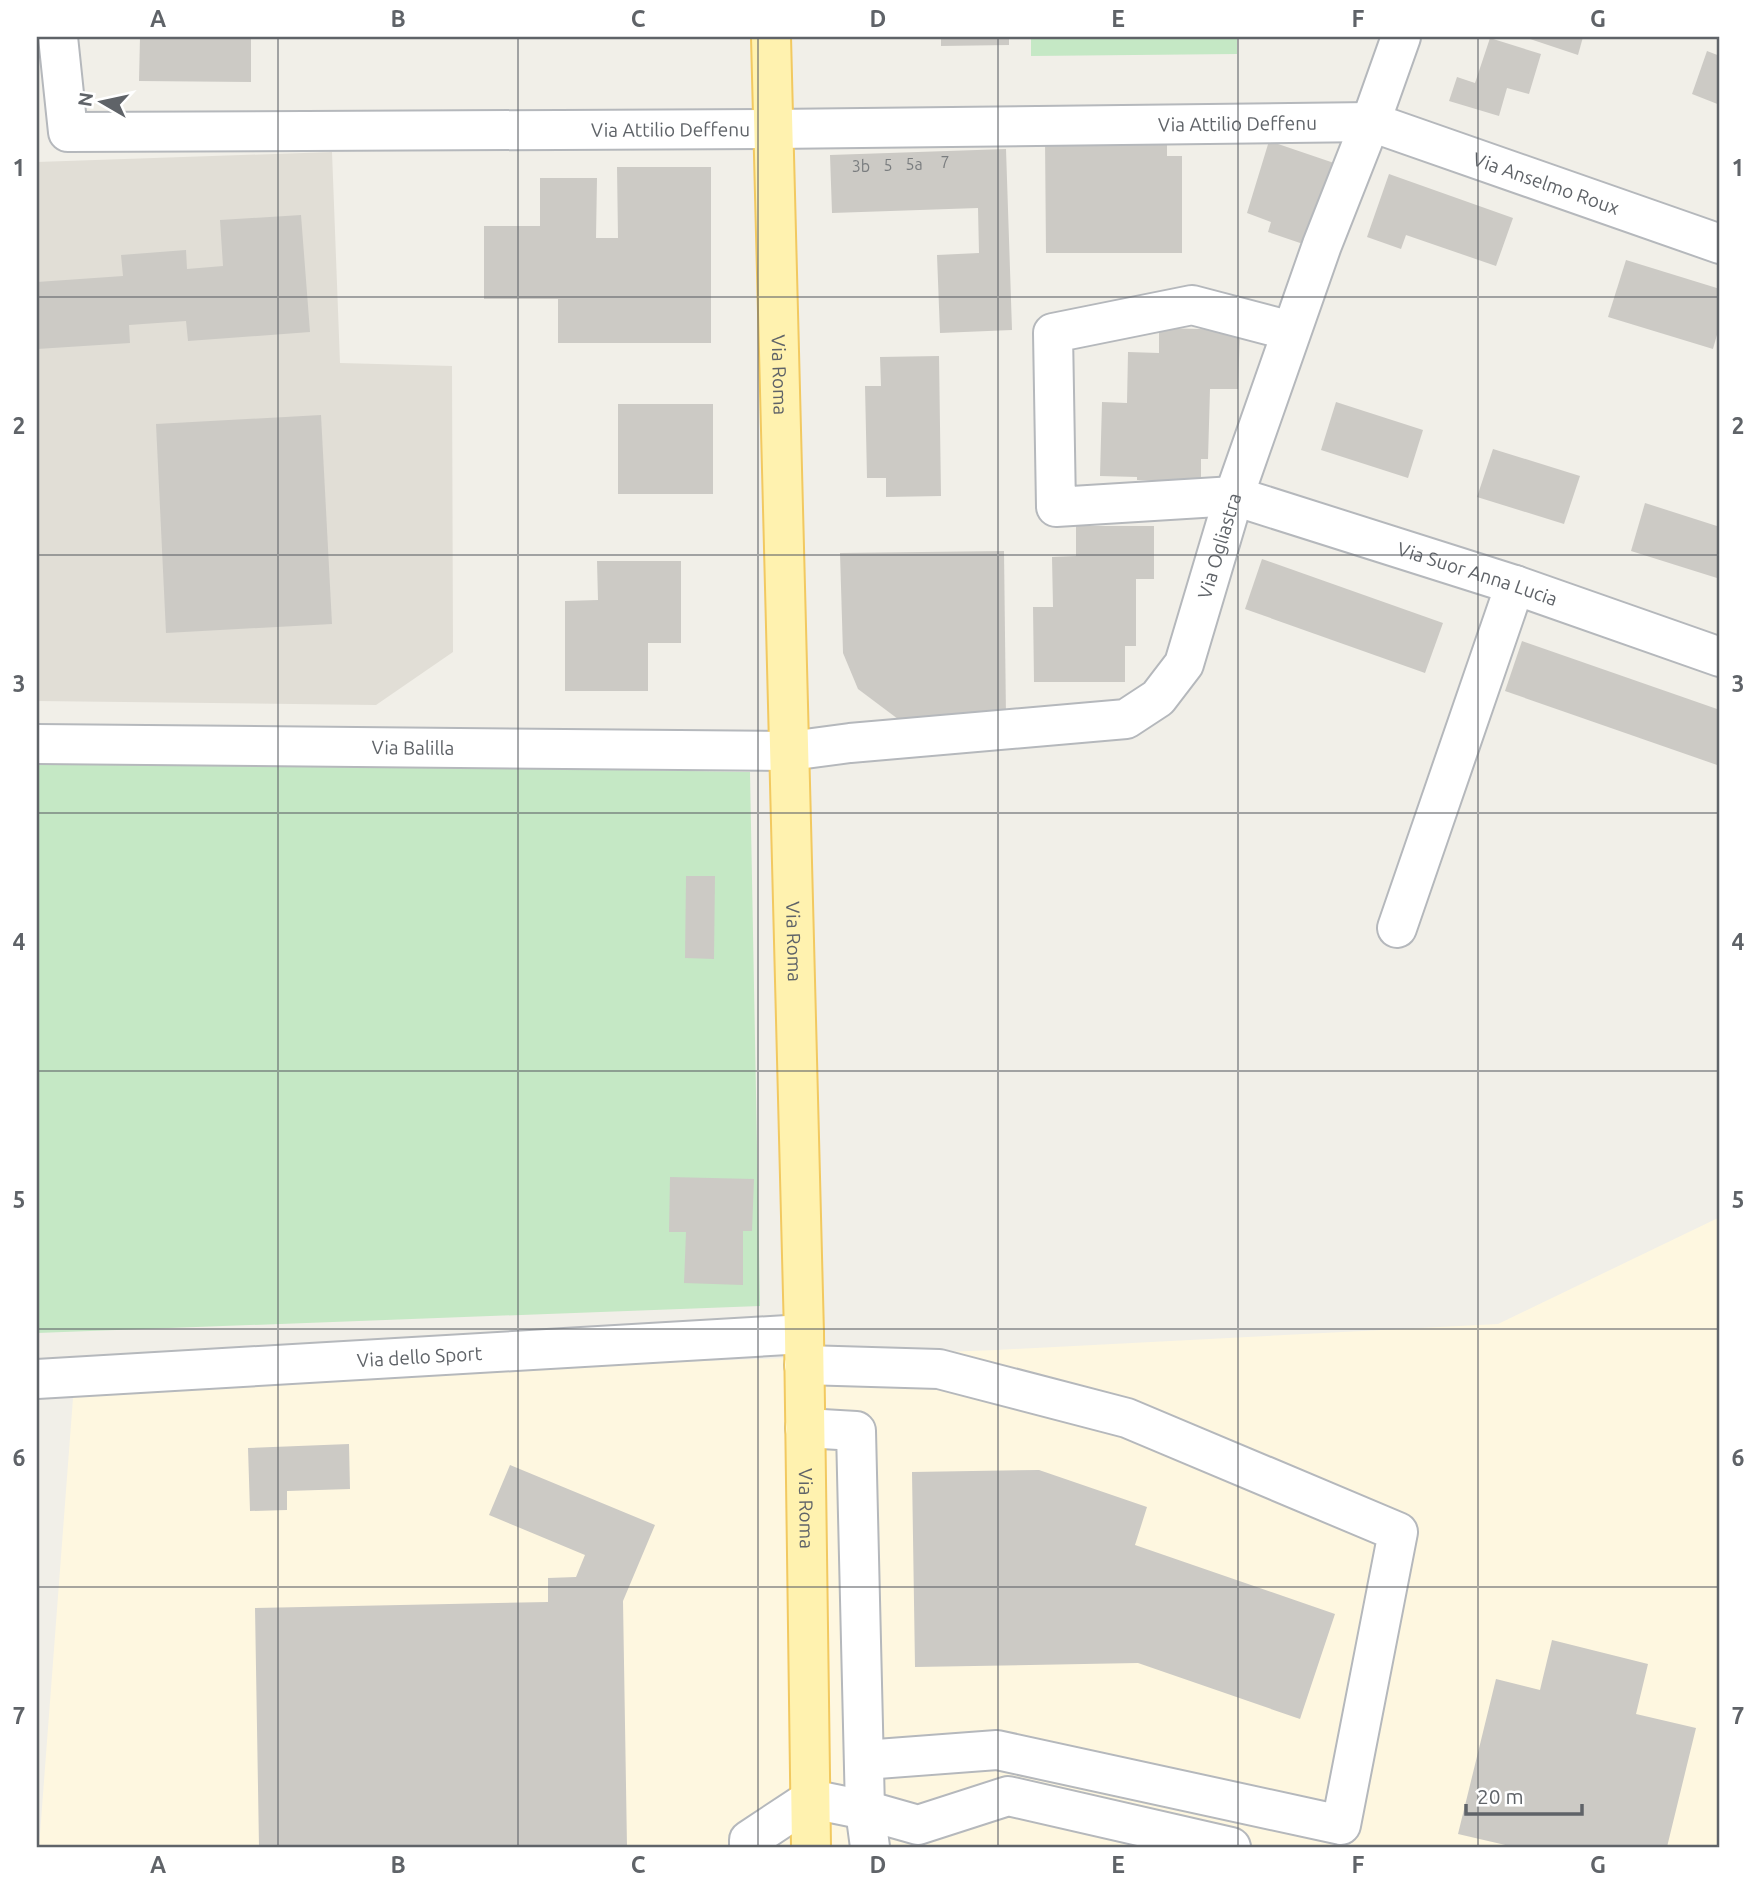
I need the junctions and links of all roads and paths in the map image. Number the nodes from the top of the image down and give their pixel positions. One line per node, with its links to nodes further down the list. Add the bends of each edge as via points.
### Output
1 (58, 37): 5 (street, Via Attilio Deffenu, via 68,132)
2 (771, 37): 5 (main road, Via Roma)
3 (1401, 37): 4 (street, Via Ogliastra)
4 (1371, 122): 5 (street, Via Attilio Deffenu); 6 (street, Via Anselmo Roux); 7 (street, Via Ogliastra)
5 (772, 130): 12 (main road, Via Roma)
6 (1720, 244)
7 (1291, 331): 8 (street, Via Ogliastra); 8 (street, via 1192,304 1053,333 1056,507)
8 (1234, 496): 9 (street, Via Suor Anna Lucia); 12 (street, Via Ogliastra, via 1184,664 1157,698 1126,719)
9 (1515, 585): 10 (street, Via Suor Anna Lucia); 13 (street)
10 (1720, 657)
11 (37, 744): 12 (street, Via Balilla)
12 (790, 751): 14 (main road, Via Roma)
13 (1397, 928)
14 (804, 1350): 15 (street, Via dello Sport); 16 (main road, Via Roma); 19 (street, Via dello Sport, via 939,1369 1127,1418 1398,1532 1341,1825 997,1750)
15 (37, 1379)
16 (805, 1428): 17 (main road, Via Roma); 18 (street, via 856,1431)
17 (809, 1710): 18 (street); 20 (main road, Via Roma)
18 (863, 1710): 19 (street)
19 (864, 1760): 21 (street)
20 (811, 1798): 21 (street); 22 (street, via 749,1840); 23 (main road, Via Roma)
21 (865, 1810): 24 (street); 25 (street, via 918,1825 1008,1796)
22 (749, 1847)
23 (811, 1847)
24 (870, 1847)
25 (1231, 1847)

